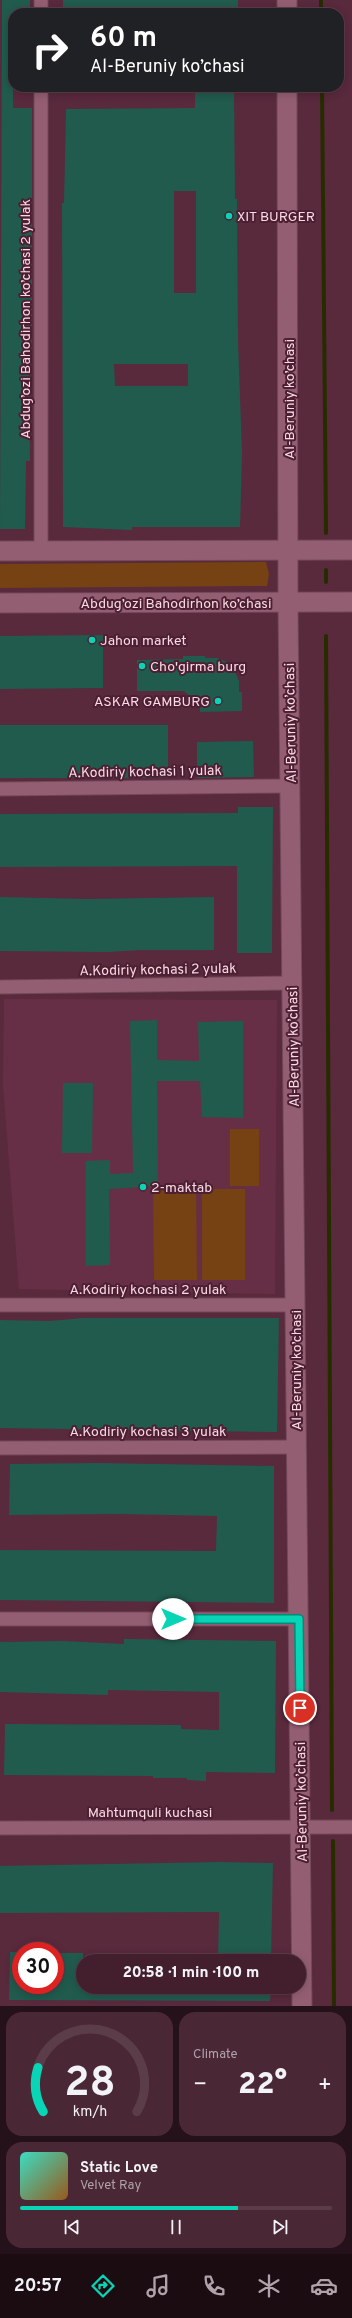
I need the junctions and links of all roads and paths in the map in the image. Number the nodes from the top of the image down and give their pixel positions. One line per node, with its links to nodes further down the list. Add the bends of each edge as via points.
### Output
1 (41, 92): 5 (street, Abdug’ozi Bahodirhon ko’chasi 2 yulak)
2 (287, 92): 3 (main road, Al-Beruniy ko’chasi)
3 (289, 550): 4 (main road); 5 (main road); 9 (main road, Al-Beruniy ko’chasi)
4 (352, 550)
5 (41, 551): 6 (main road)
6 (0, 552)
7 (352, 602): 9 (main road, Abdug’ozi Bahodirhon ko’chasi)
8 (0, 603): 9 (main road, Abdug’ozi Bahodirhon ko’chasi)
9 (288, 603): 10 (main road, Al-Beruniy ko’chasi)
10 (290, 786): 11 (street, A.Kodiriy kochasi 1 yulak); 12 (main road, Al-Beruniy ko’chasi)
11 (0, 789)
12 (292, 983): 13 (street, A.Kodiriy kochasi 2 yulak); 15 (main road, Al-Beruniy ko’chasi)
13 (0, 987)
14 (0, 1305): 15 (street, A.Kodiriy kochasi 2 yulak)
15 (296, 1305): 16 (main road, Al-Beruniy ko’chasi)
16 (297, 1447): 17 (street, A.Kodiriy kochasi 3 yulak); 19 (main road, Al-Beruniy ko’chasi)
17 (0, 1448)
18 (0, 1619): 19 (street)
19 (299, 1619): 20 (main road, Al-Beruniy ko’chasi)
20 (301, 1827): 21 (street, Mahtumquli kuchasi); 22 (street, Mahtumquli kuchasi); 23 (main road, Al-Beruniy ko’chasi)
21 (352, 1827)
22 (0, 1828)
23 (302, 2006)

